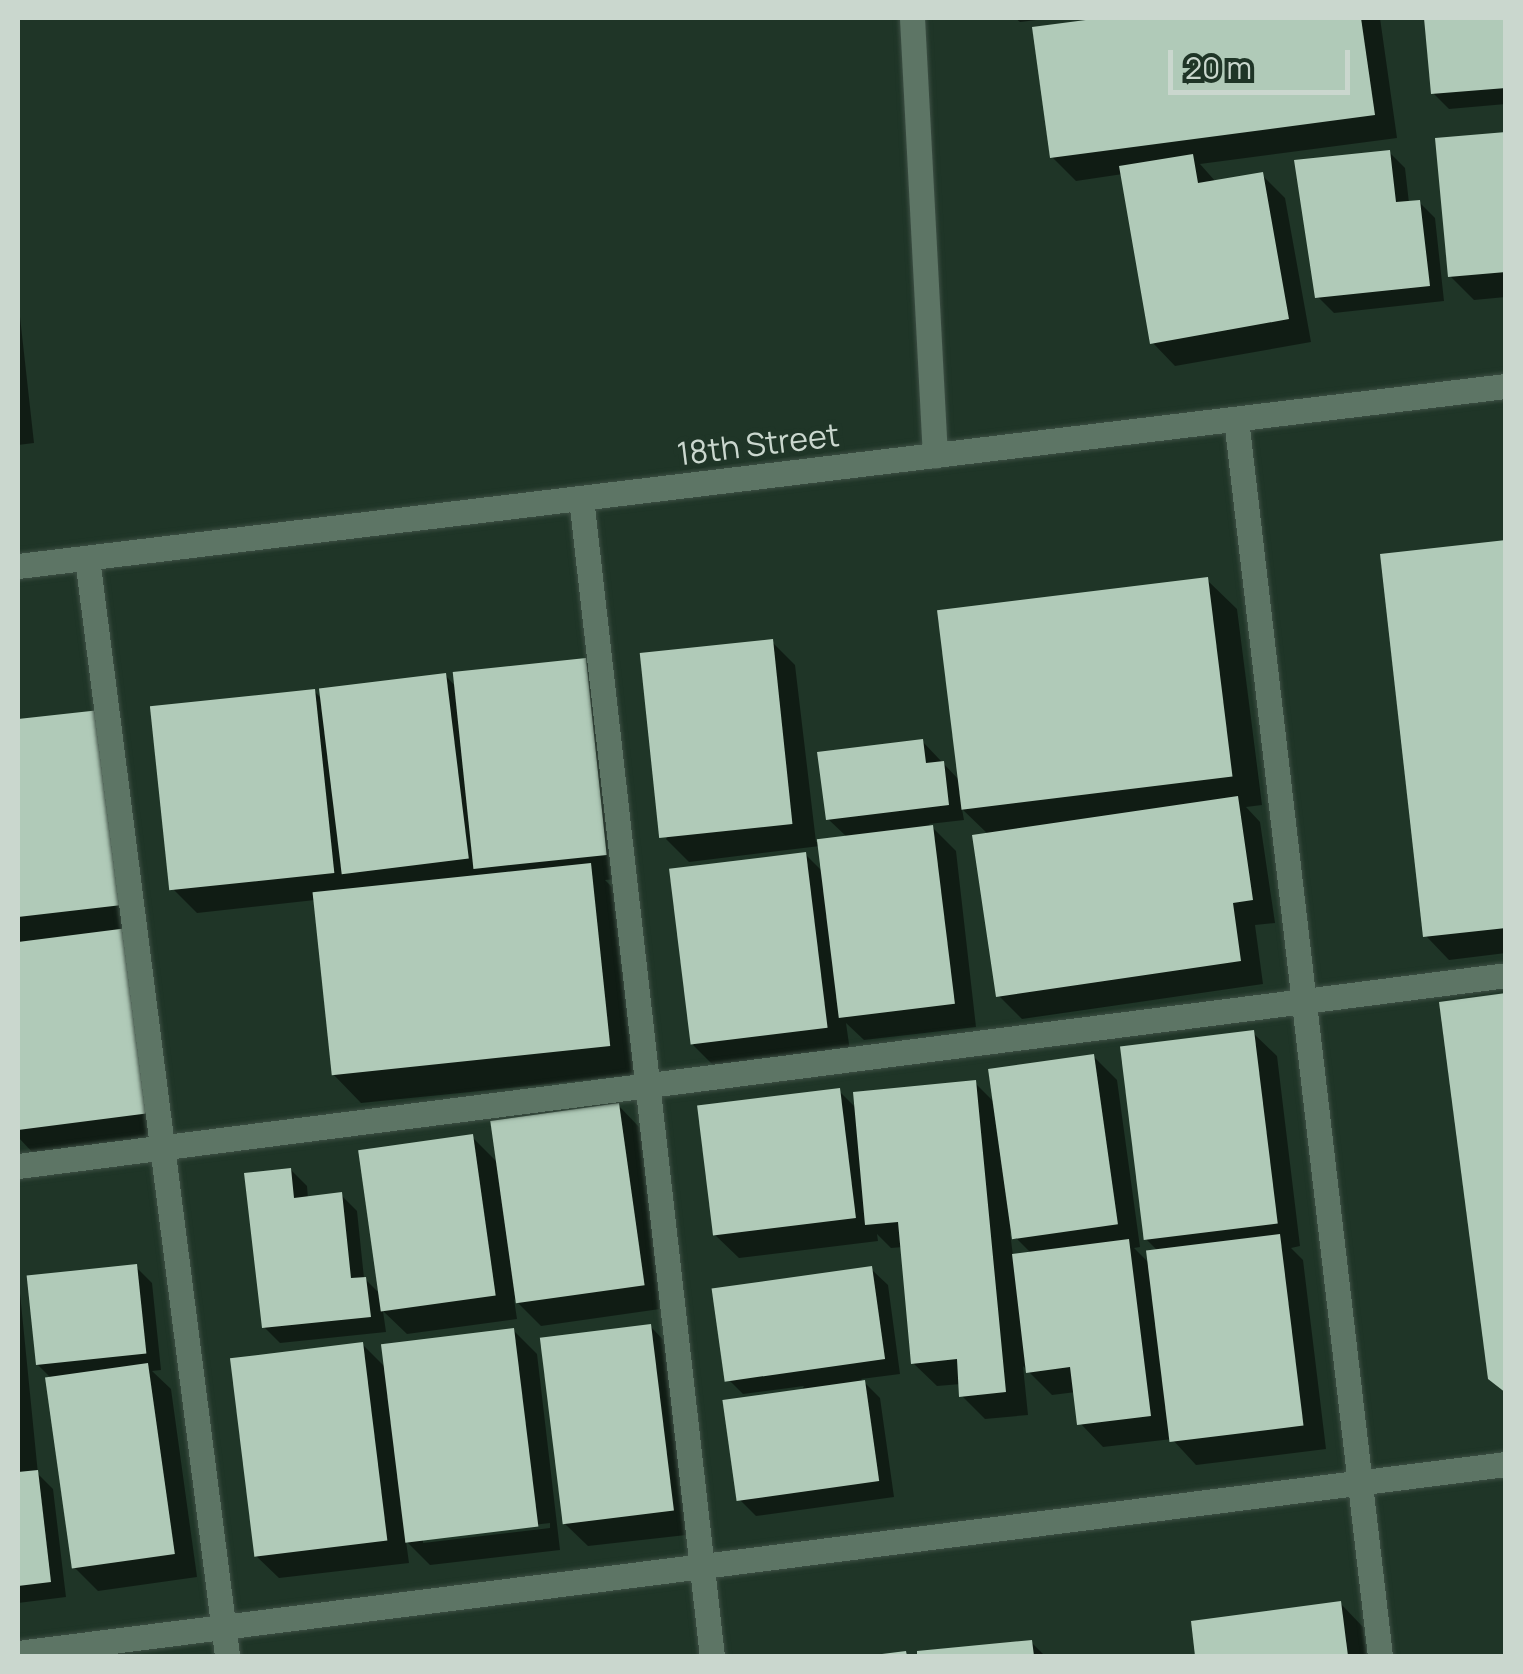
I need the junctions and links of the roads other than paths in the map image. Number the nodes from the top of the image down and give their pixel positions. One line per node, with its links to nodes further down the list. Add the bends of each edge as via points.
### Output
1 (912, 18): 4 (street)
2 (1506, 386): 3 (street, 18th Street)
3 (1236, 419): 4 (street, 18th Street); 9 (street)
4 (935, 455): 5 (street, 18th Street)
5 (581, 498): 6 (street, 18th Street); 10 (street)
6 (88, 558): 7 (street, 18th Street); 11 (street)
7 (18, 566)
8 (1506, 975): 9 (street)
9 (1307, 1000): 10 (street); 14 (street)
10 (646, 1085): 11 (street); 15 (street)
11 (160, 1150): 12 (street); 16 (street)
12 (18, 1166)
13 (1506, 1464): 14 (street)
14 (1360, 1482): 15 (street); 20 (street)
15 (701, 1566): 16 (street); 19 (street)
16 (224, 1626): 17 (street); 18 (street)
17 (18, 1653)
18 (227, 1656)
19 (712, 1656)
20 (1380, 1656)

